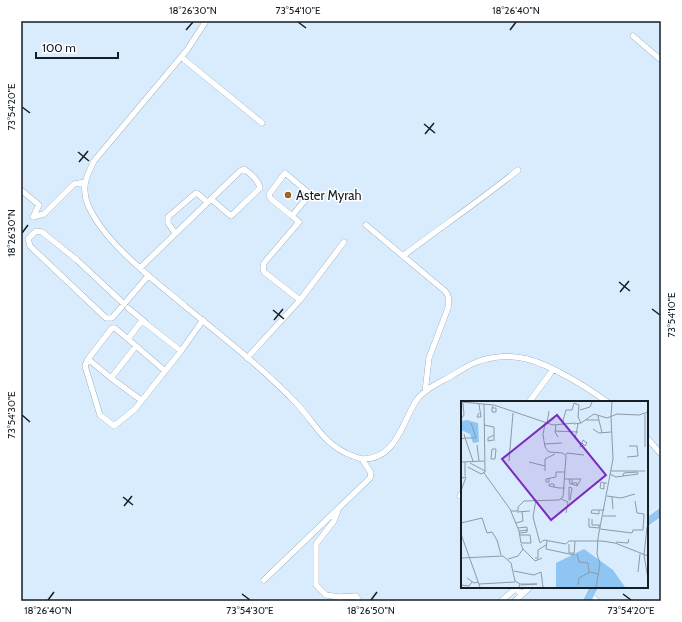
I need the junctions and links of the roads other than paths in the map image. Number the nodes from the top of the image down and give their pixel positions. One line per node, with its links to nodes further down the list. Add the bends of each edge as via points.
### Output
1 (206, 21): 3 (street)
2 (633, 36): 4 (street)
3 (181, 57): 5 (street); 7 (street, via 94,161)
4 (661, 60)
5 (262, 123)
6 (518, 170): 14 (street)
7 (85, 182): 8 (street, via 74,184 44,214 33,217 39,205); 15 (street, via 88,206 101,227)
8 (21, 190)
9 (209, 201): 9 (street, via 244,169 260,184 260,188 231,216); 12 (street); 12 (street, via 196,194 168,217 168,223)
10 (292, 216): 10 (street, via 310,194 285,173 269,195); 17 (street, via 299,222 262,268)
11 (366, 225): 14 (street)
12 (175, 233): 15 (street)
13 (344, 242): 17 (street)
14 (403, 256): 29 (street, via 445,291 449,300 429,358)
15 (140, 268): 16 (street)
16 (148, 276): 18 (street); 19 (street)
17 (300, 300): 24 (street)
18 (126, 306): 18 (street, via 77,260 42,232 36,231 28,239 30,246 103,316 112,318); 20 (street)
19 (203, 320): 23 (street); 24 (street)
20 (145, 323): 21 (street, via 140,322); 23 (street)
21 (128, 339): 22 (street); 25 (street, via 112,328)
22 (136, 346): 27 (street); 28 (street)
23 (181, 351): 27 (street)
24 (248, 358): 35 (street, via 292,400 328,442 338,450)
25 (88, 359): 28 (street); 30 (street, via 85,366 100,415 114,426)
26 (553, 370): 29 (street, via 527,359 489,358 475,362); 31 (street); 32 (street)
27 (165, 371): 30 (street)
28 (112, 378): 30 (street)
29 (425, 392): 35 (street, via 387,451 375,457)
30 (142, 400)
31 (530, 401)
32 (606, 401)
33 (648, 439): 34 (street)
34 (661, 454)
35 (362, 459): 37 (street, via 371,475)
36 (661, 507): 39 (highway)
37 (339, 508): 41 (street); 46 (street, via 334,521 316,544 316,585 326,595)
38 (661, 512): 40 (highway)
39 (648, 515)
40 (648, 521)
41 (264, 580)
42 (529, 588): 44 (street)
43 (599, 588): 45 (highway)
44 (522, 594): 48 (street, via 514,590); 49 (street)
45 (593, 597)
46 (340, 599): 47 (street, via 356,596)
47 (359, 601)
48 (501, 601)
49 (515, 601)

